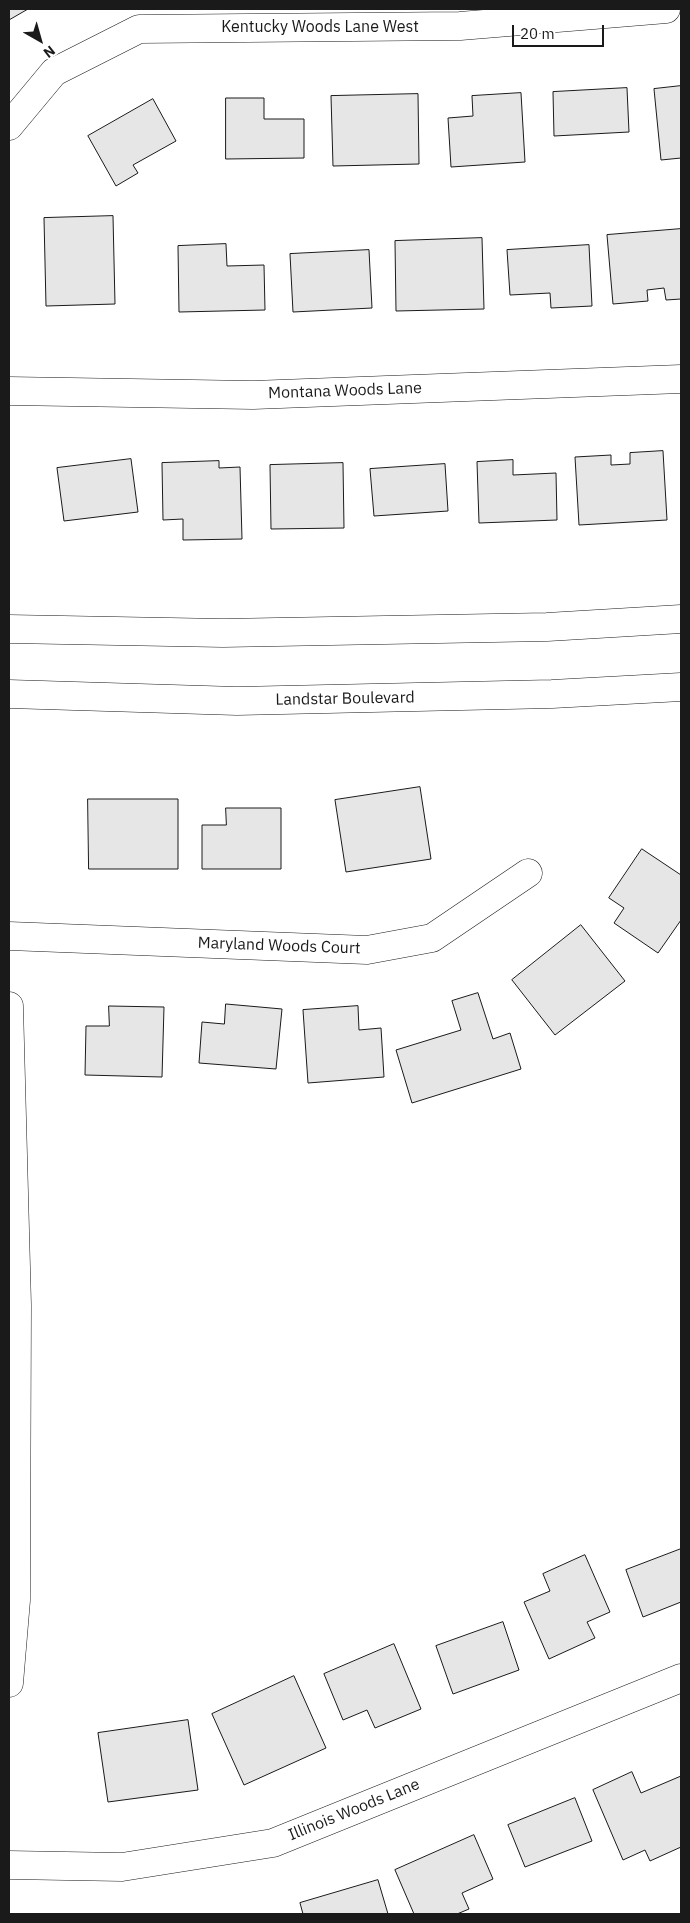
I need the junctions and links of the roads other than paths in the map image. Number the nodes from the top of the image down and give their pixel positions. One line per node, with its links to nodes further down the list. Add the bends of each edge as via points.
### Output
1 (666, 9): 2 (street, Kentucky Woods Lane West, via 460,26 139,30 54,72)
2 (9, 126)
3 (681, 379): 4 (street, Montana Woods Lane, via 253,395)
4 (9, 391)
5 (681, 619): 6 (street, via 547,628 242,633)
6 (9, 629)
7 (681, 687): 8 (street, Landstar Boulevard, via 552,694 237,701)
8 (9, 694)
9 (528, 873): 10 (street, Maryland Woods Court, via 432,938 367,950)
10 (9, 936)
11 (9, 1006): 12 (street)
12 (13, 1305): 14 (street, via 16,1600)
13 (681, 1678): 15 (street, Illinois Woods Lane, via 273,1843 122,1867)
14 (9, 1683)
15 (9, 1865)

